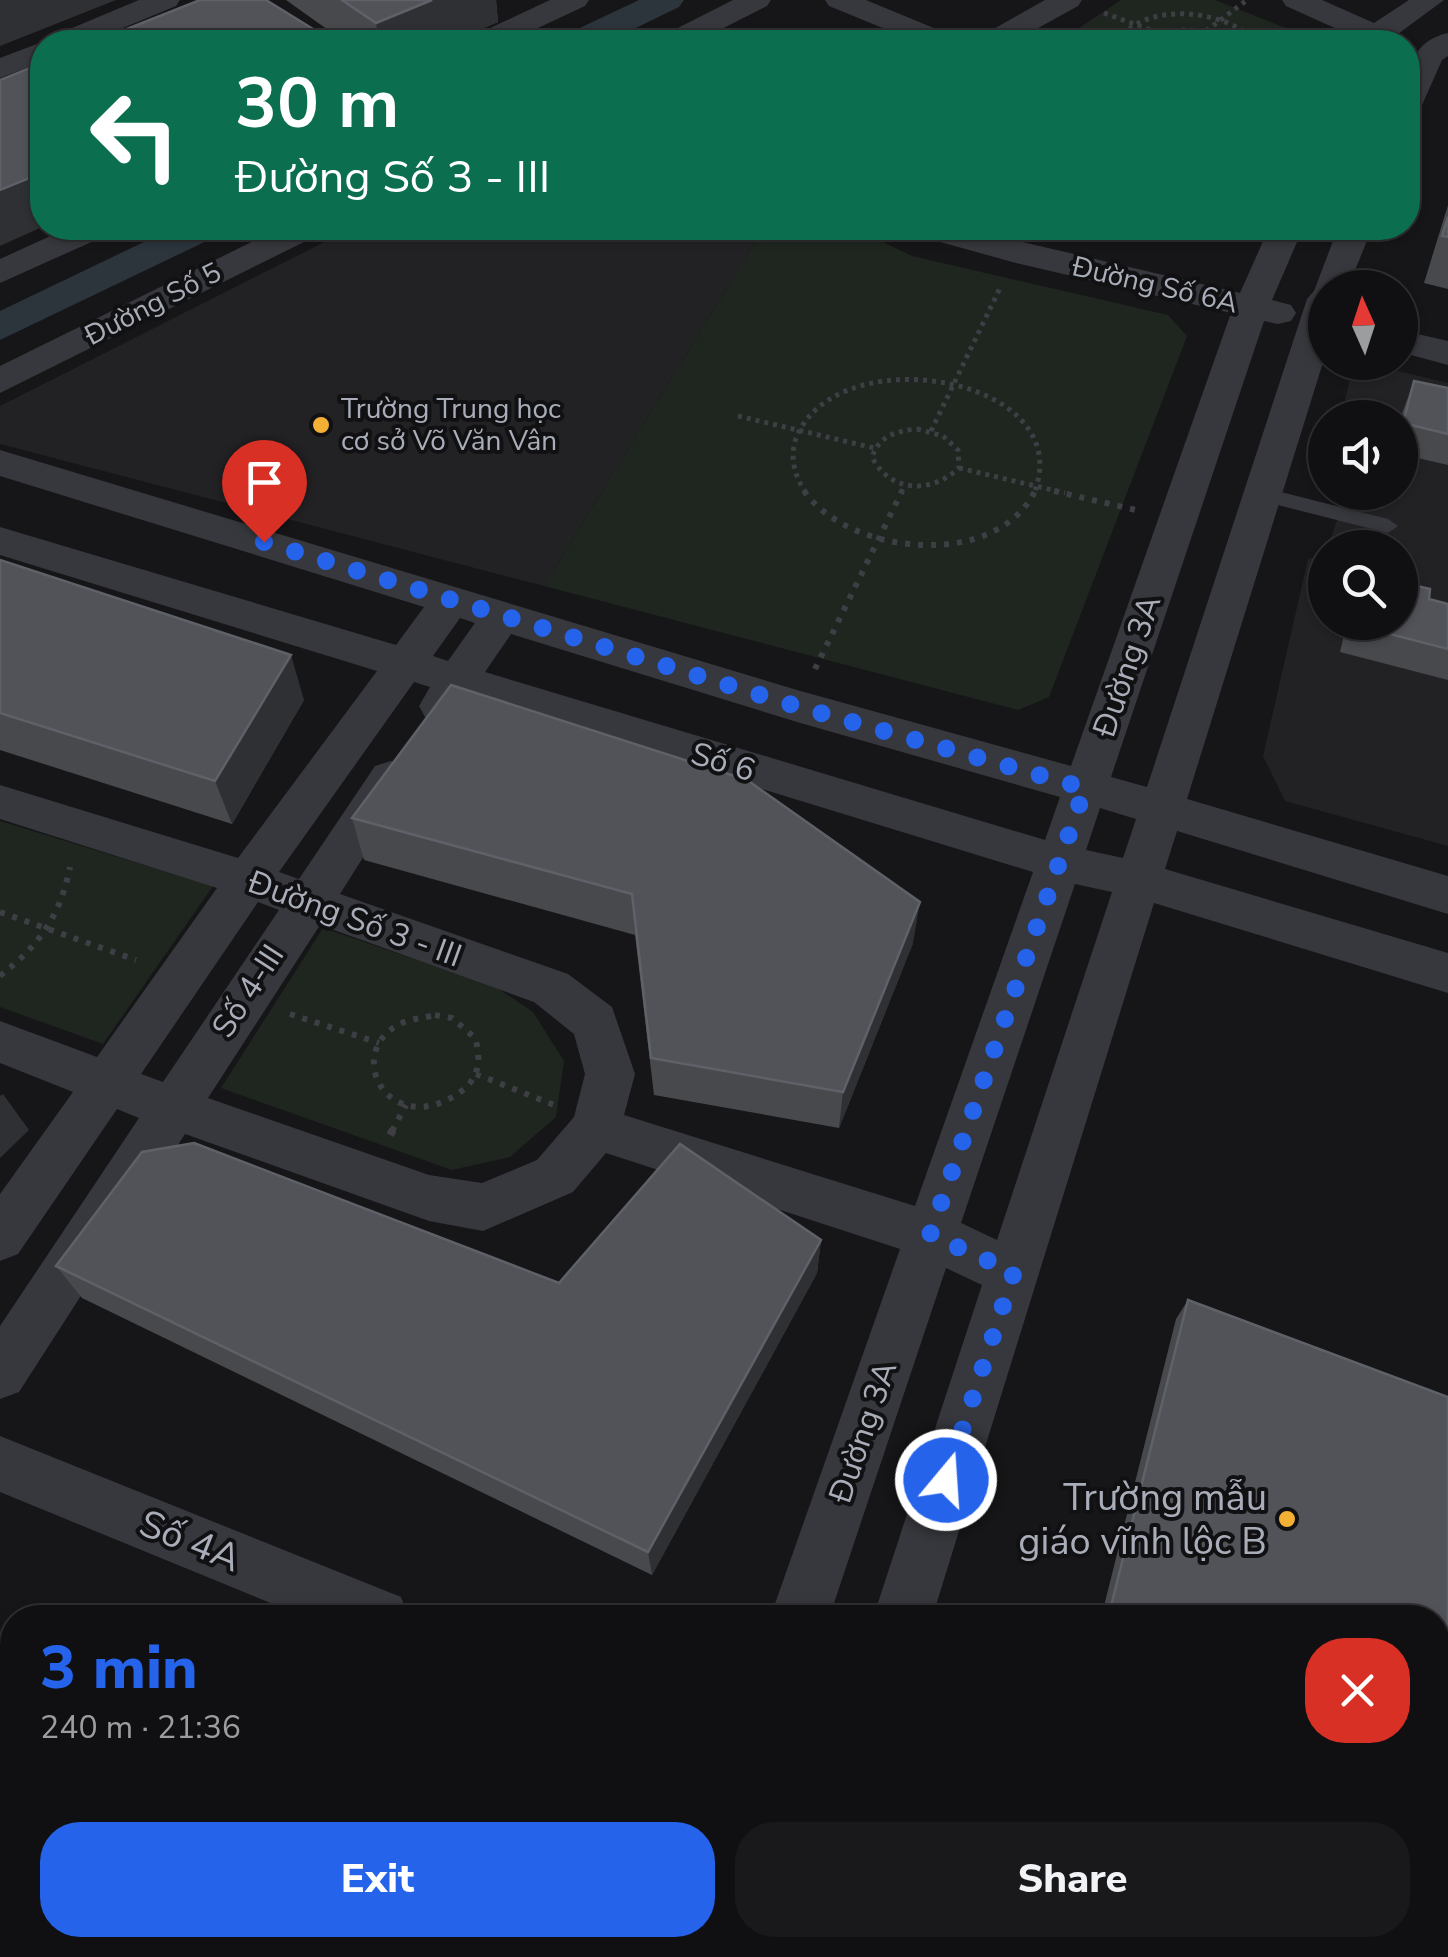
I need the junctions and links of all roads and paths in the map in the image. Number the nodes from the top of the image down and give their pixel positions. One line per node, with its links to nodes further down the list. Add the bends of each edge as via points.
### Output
1 (165, 0): 14 (street)
2 (494, 0): 12 (street)
3 (756, 0): 16 (street)
4 (840, 0): 17 (street)
5 (1067, 0): 18 (street)
6 (1247, 0): 11 (path)
7 (1297, 0): 23 (street)
8 (1429, 0): 24 (street)
9 (570, 1): 12 (street)
10 (1103, 12): 13 (path)
11 (1224, 17): 13 (path, via 1167,10); 21 (path); 22 (path)
12 (529, 20): 15 (street)
13 (1128, 23): 19 (path); 20 (path)
14 (93, 30)
15 (509, 30)
16 (697, 30)
17 (913, 30)
18 (1013, 30)
19 (1124, 30)
20 (1147, 30)
21 (1208, 30)
22 (1246, 30)
23 (1358, 30)
24 (1386, 30)
25 (1448, 42): 28 (street, via 1429,55)
26 (30, 57): 27 (street)
27 (0, 69)
28 (1420, 76)
29 (69, 240): 36 (street)
30 (282, 240): 42 (street, Đường Số 5)
31 (970, 240): 34 (street, Đường Số 6A)
32 (1281, 240): 37 (street, Đường 3A)
33 (1350, 240): 35 (street)
34 (1016, 253): 37 (street, Đường Số 6A); 43 (path)
35 (1339, 270)
36 (0, 272)
37 (1250, 307): 38 (street, Đường Số 6A); 53 (street, Đường 3A)
38 (1308, 308)
39 (1418, 345): 40 (street)
40 (1448, 352)
41 (1308, 355): 52 (street)
42 (0, 381)
43 (954, 383): 45 (path, via 878,380 843,390); 46 (path); 51 (path, via 988,395 1034,436 1042,462)
44 (738, 416): 45 (path)
45 (797, 430): 47 (path); 55 (path, via 790,455 796,481 842,526)
46 (931, 431): 47 (path, via 890,434); 49 (path, via 958,450)
47 (874, 448): 50 (path, via 881,474)
48 (0, 464): 57 (street)
49 (958, 468): 50 (path, via 943,483); 51 (path)
50 (904, 486): 55 (path)
51 (1038, 487): 53 (path); 55 (path, via 1022,511 959,542 918,546)
52 (1254, 515): 53 (street); 54 (lane); 64 (street)
53 (1176, 520): 62 (street, Đường 3A)
54 (1388, 526)
55 (878, 539): 61 (path)
56 (0, 541): 59 (street, Số 6)
57 (452, 598): 58 (street); 59 (street, Số 4-III)
58 (503, 614): 60 (street, Số 4-III); 61 (street)
59 (404, 666): 60 (street, Số 6); 67 (street, Số 4-III)
60 (456, 682): 66 (street, Số 6); 70 (street, Số 4-III)
61 (796, 706): 62 (street)
62 (1085, 788): 64 (street); 66 (street, Đường 3A)
63 (0, 802): 65 (street, Đường Số 3 - III)
64 (1160, 808): 68 (street); 69 (street)
65 (75, 826): 67 (street, Đường Số 3 - III); 72 (path, via 62,909)
66 (1059, 862): 68 (street, Số 6); 83 (street, Đường 3A)
67 (248, 880): 70 (street, Đường Số 3 - III); 75 (street, Số 4-III)
68 (1140, 880): 73 (street, Số 6); 85 (street)
69 (1448, 895)
70 (306, 901): 76 (street, Số 4-III); 82 (street, Đường Số 3 - III, via 550,988 595,1022 610,1074)
71 (0, 912): 72 (path)
72 (49, 929): 74 (path); 75 (path)
73 (1448, 973)
74 (0, 976)
75 (181, 977): 80 (street, Số 4-III)
76 (243, 998): 78 (path); 81 (street, Số 4-III)
77 (0, 1042): 80 (street, Đường Số 3 - III)
78 (379, 1043): 79 (path, via 417,1016 452,1018 475,1038); 79 (path, via 374,1080 398,1103 448,1102)
79 (476, 1074): 82 (path)
80 (108, 1082): 81 (street, Đường Số 3 - III); 84 (street, Số 4-III)
81 (172, 1108): 82 (street, Đường Số 3 - III, via 429,1198 483,1207 556,1176); 86 (street, Số 4-III)
82 (596, 1128): 83 (street)
83 (930, 1235): 85 (street); 89 (street, Đường 3A)
84 (0, 1237)
85 (1014, 1272): 90 (street)
86 (0, 1373)
87 (0, 1464): 88 (street, Số 4A)
88 (348, 1605)
89 (804, 1605)
90 (906, 1605)

